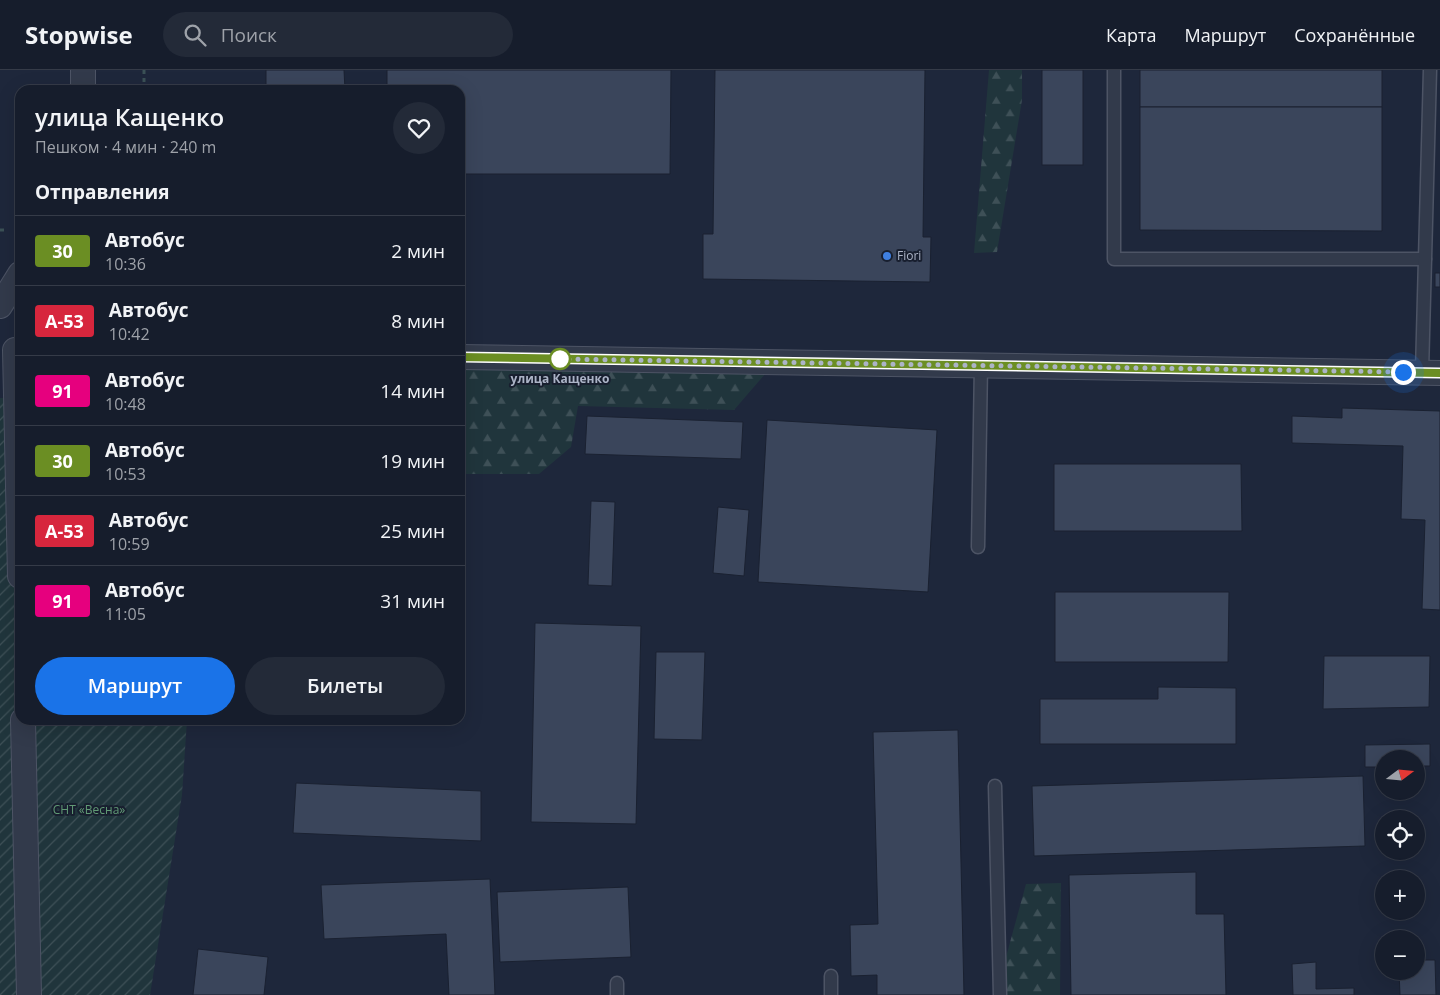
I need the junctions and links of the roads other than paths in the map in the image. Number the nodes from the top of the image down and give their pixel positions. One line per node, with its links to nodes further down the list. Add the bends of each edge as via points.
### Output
1 (83, 70): 4 (street)
2 (1114, 70): 5 (lane, via 1114,259)
3 (1430, 70): 5 (lane)
4 (83, 85)
5 (1425, 259): 11 (lane)
6 (15, 282): 7 (street)
7 (0, 306)
8 (12, 350): 12 (street)
9 (465, 357): 10 (street)
10 (981, 364): 11 (street); 13 (lane)
11 (1431, 373)
12 (15, 435)
13 (978, 546)
14 (23, 725): 17 (street)
15 (995, 786): 19 (lane)
16 (831, 976): 18 (lane)
17 (29, 995)
18 (831, 995)
19 (1000, 995)

